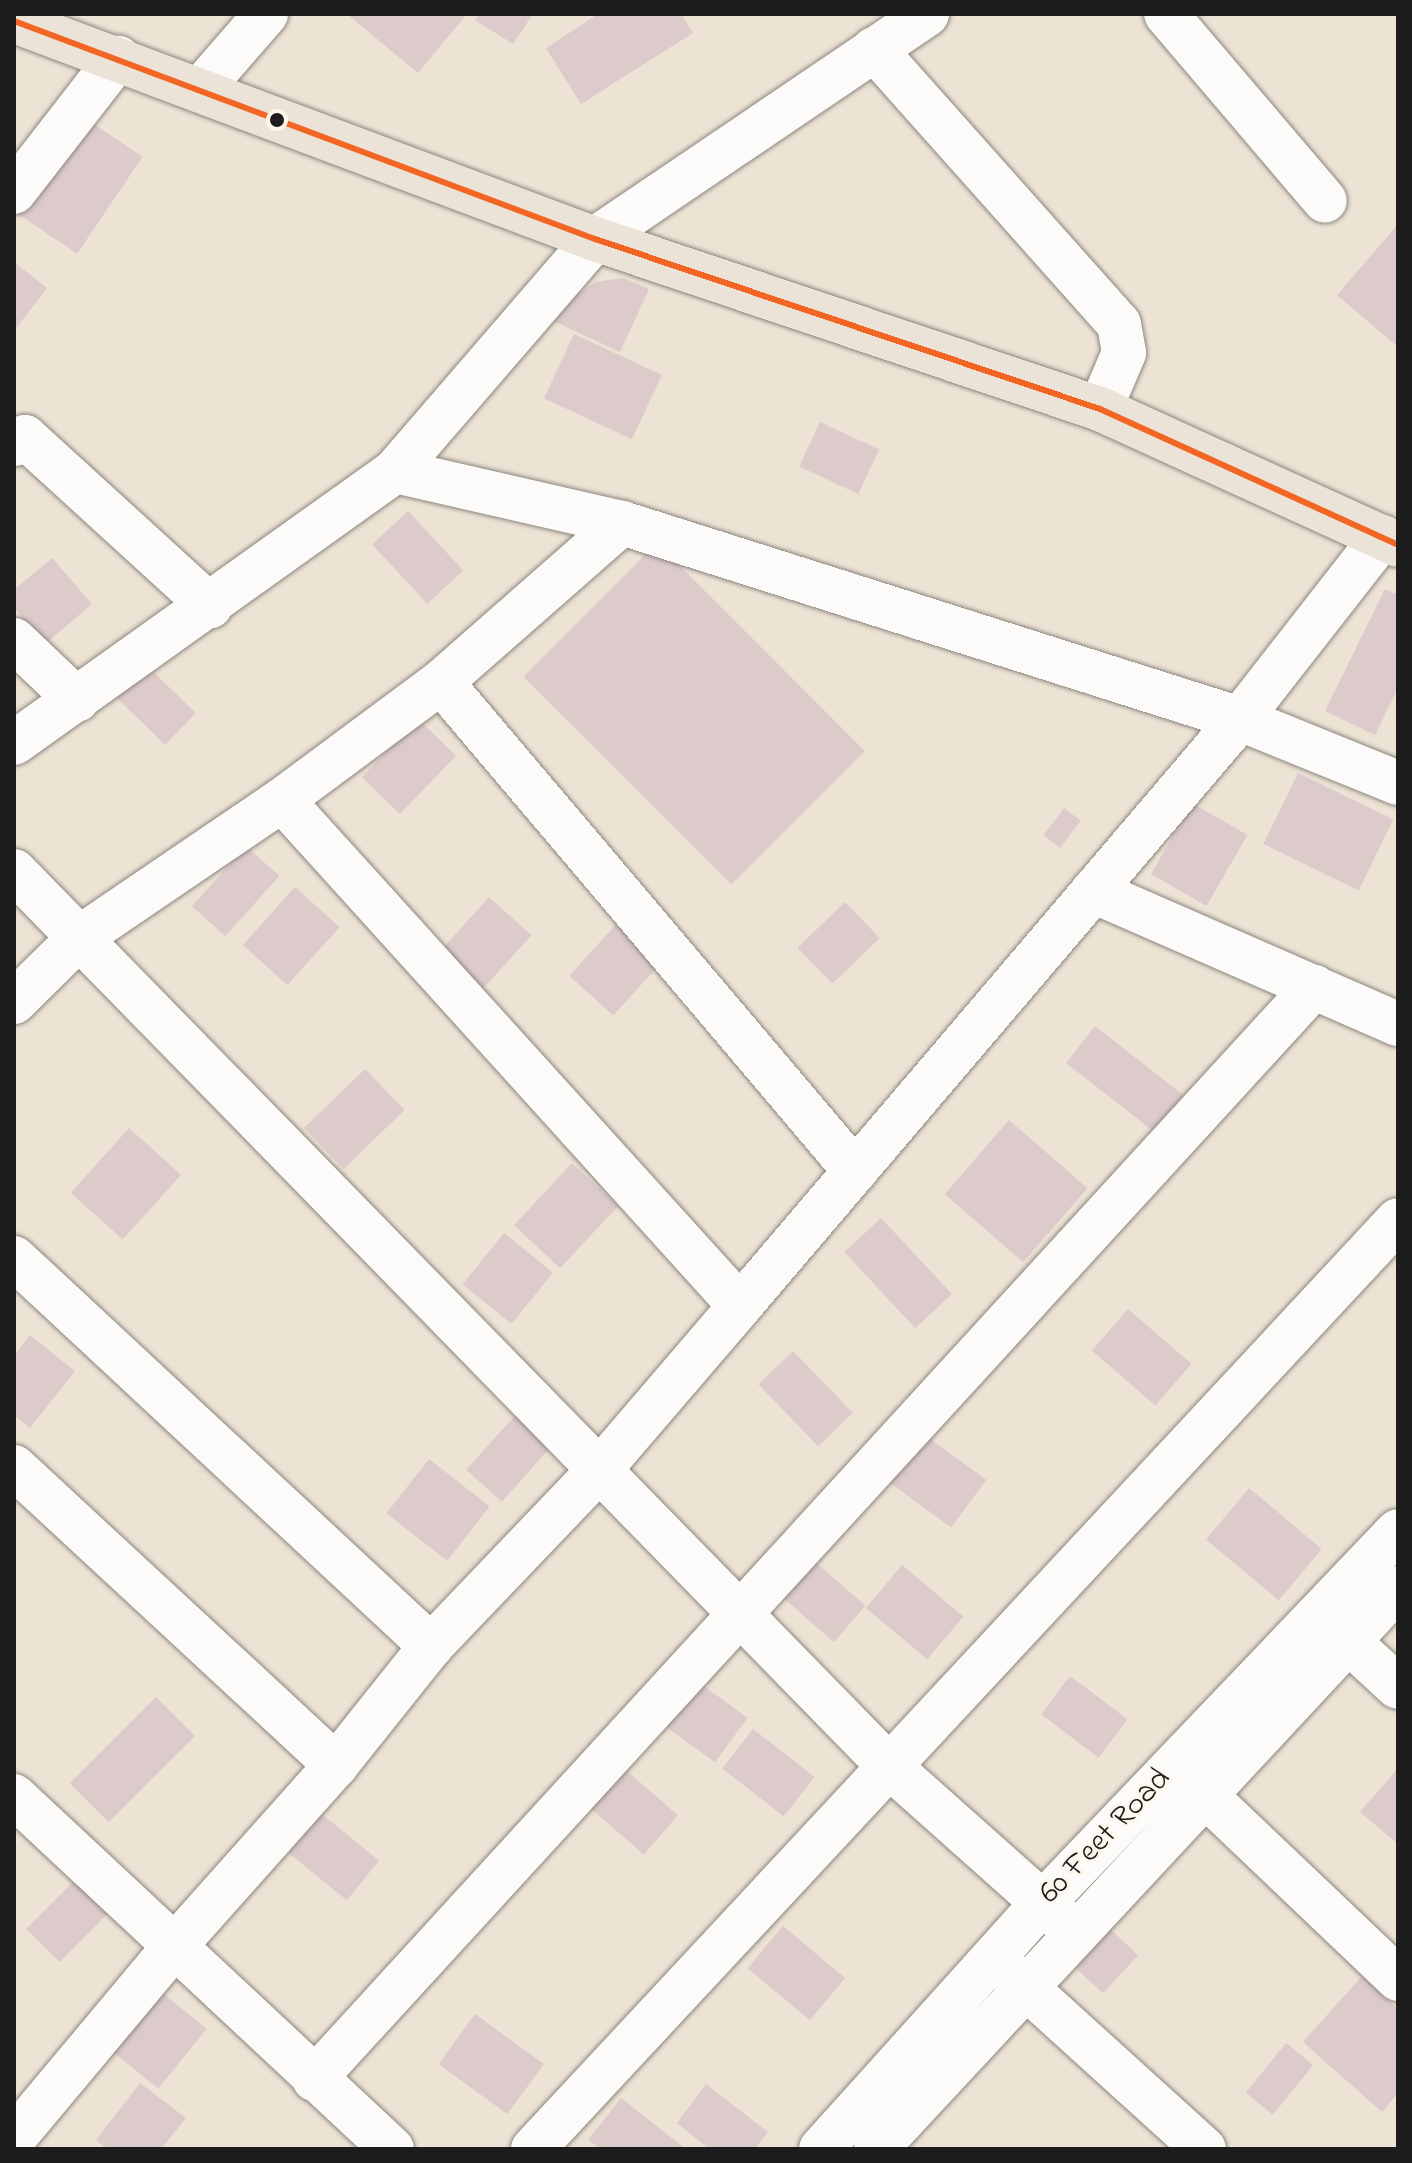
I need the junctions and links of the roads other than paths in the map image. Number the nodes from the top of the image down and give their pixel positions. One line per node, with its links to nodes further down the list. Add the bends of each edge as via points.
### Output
1 (266, 14): 7 (street)
2 (927, 14): 5 (street)
3 (1166, 14): 9 (street)
4 (14, 21): 6 (main road)
5 (874, 49): 10 (street); 11 (street, via 1119,324 1124,353)
6 (118, 58): 7 (main road); 8 (street)
7 (200, 90): 10 (main road)
8 (14, 192)
9 (1325, 201)
10 (595, 239): 11 (main road); 13 (street)
11 (1100, 409): 15 (main road)
12 (14, 444): 16 (street, via 25,437)
13 (395, 471): 14 (street); 16 (street)
14 (622, 523): 18 (street); 20 (street)
15 (1390, 541): 20 (street)
16 (210, 606): 19 (street)
17 (14, 640): 19 (street)
18 (441, 682): 23 (street); 30 (street)
19 (77, 700): 21 (street)
20 (1240, 719): 22 (street); 25 (street)
21 (14, 743)
22 (1398, 783)
23 (282, 800): 26 (street); 33 (street)
24 (14, 871): 26 (street)
25 (1093, 891): 27 (street); 30 (street)
26 (79, 938): 28 (street); 35 (street)
27 (1314, 987): 29 (street); 38 (street)
28 (14, 1002)
29 (1398, 1024)
30 (855, 1171): 33 (street)
31 (1398, 1220): 43 (street)
32 (14, 1258): 40 (street)
33 (740, 1306): 35 (street)
34 (14, 1467): 42 (street)
35 (602, 1467): 38 (street); 40 (street)
36 (1398, 1531): 46 (street, 60 Feet Road)
37 (1398, 1588): 39 (street, 60 Feet Road)
38 (740, 1610): 43 (street); 51 (street)
39 (1347, 1640): 41 (street); 44 (street, 60 Feet Road)
40 (431, 1646): 42 (street)
41 (1398, 1687)
42 (336, 1765): 48 (street)
43 (889, 1766): 46 (street); 54 (street)
44 (1205, 1795): 47 (street, 60 Feet Road); 50 (street)
45 (14, 1796): 48 (street)
46 (1040, 1906): 47 (street); 49 (street, 60 Feet Road)
47 (1074, 1931): 49 (street, 60 Feet Road)
48 (173, 1948): 51 (street); 52 (street)
49 (1008, 1972): 55 (street, 60 Feet Road); 56 (street, 60 Feet Road); 57 (street)
50 (1398, 1979)
51 (314, 2079): 53 (street)
52 (24, 2133)
53 (392, 2149)
54 (533, 2149)
55 (821, 2149)
56 (876, 2149)
57 (1204, 2149)

